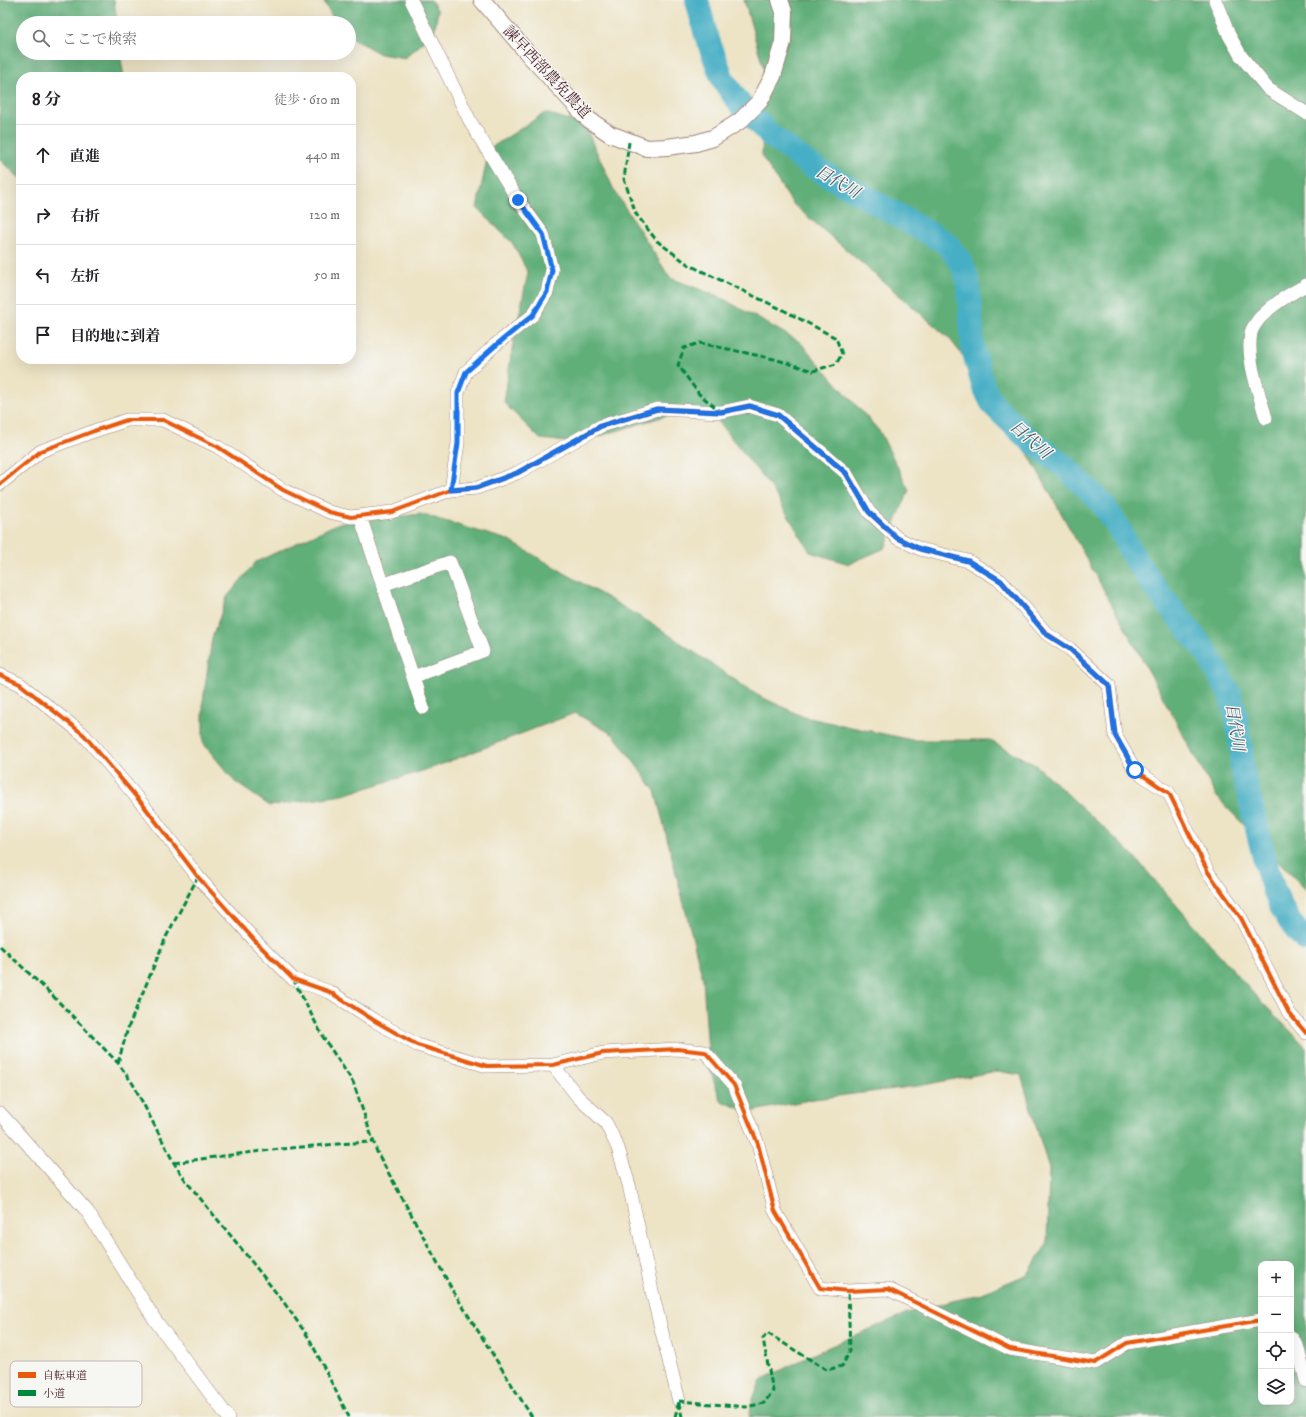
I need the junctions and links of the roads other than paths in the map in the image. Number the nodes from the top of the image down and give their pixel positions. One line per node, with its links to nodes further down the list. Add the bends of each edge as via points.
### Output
1 (411, 0): 9 (street, via 471,123 518,200 543,234 552,270 547,292 533,315 466,372 458,393 458,443)
2 (482, 0): 3 (street, 諫早西部農免農道, via 588,119 610,134 647,148 696,143 713,138 740,121 760,101 773,76 783,42 784,12)
3 (780, 0)
4 (1215, 0): 5 (street, via 1240,56 1268,89)
5 (1306, 113)
6 (1306, 285): 7 (street, via 1262,315 1251,332 1254,372)
7 (1266, 418)
8 (0, 484): 10 (street, via 41,451 127,420 163,420 218,447 283,490 329,512 352,517)
9 (451, 490): 10 (street, via 392,512); 15 (street, via 476,488 517,473 601,426 657,409 721,412 750,406 778,415 846,473 869,512 897,538 920,549 968,561 1001,581 1046,634 1070,649 1109,685 1115,735 1135,770 1169,793 1208,872 1241,918 1289,1013)
10 (360, 516): 11 (street)
11 (382, 585): 13 (street); 13 (street, via 450,562 483,651)
12 (0, 675): 16 (street, via 20,684 84,735 144,806 198,877 293,979 330,992 417,1045 487,1066)
13 (413, 677): 14 (street)
14 (423, 708)
15 (1306, 1033)
16 (553, 1065): 18 (street, via 603,1053 677,1049 706,1052 734,1085 758,1144 775,1211 820,1288 848,1291 888,1289 1010,1349 1096,1363 1127,1343); 21 (street, via 578,1097 606,1123 618,1148 629,1185)
17 (0, 1113): 22 (street, via 87,1211 155,1320)
18 (1258, 1321)
19 (1294, 1341): 20 (street)
20 (1306, 1381)
21 (679, 1401)
22 (228, 1417)

